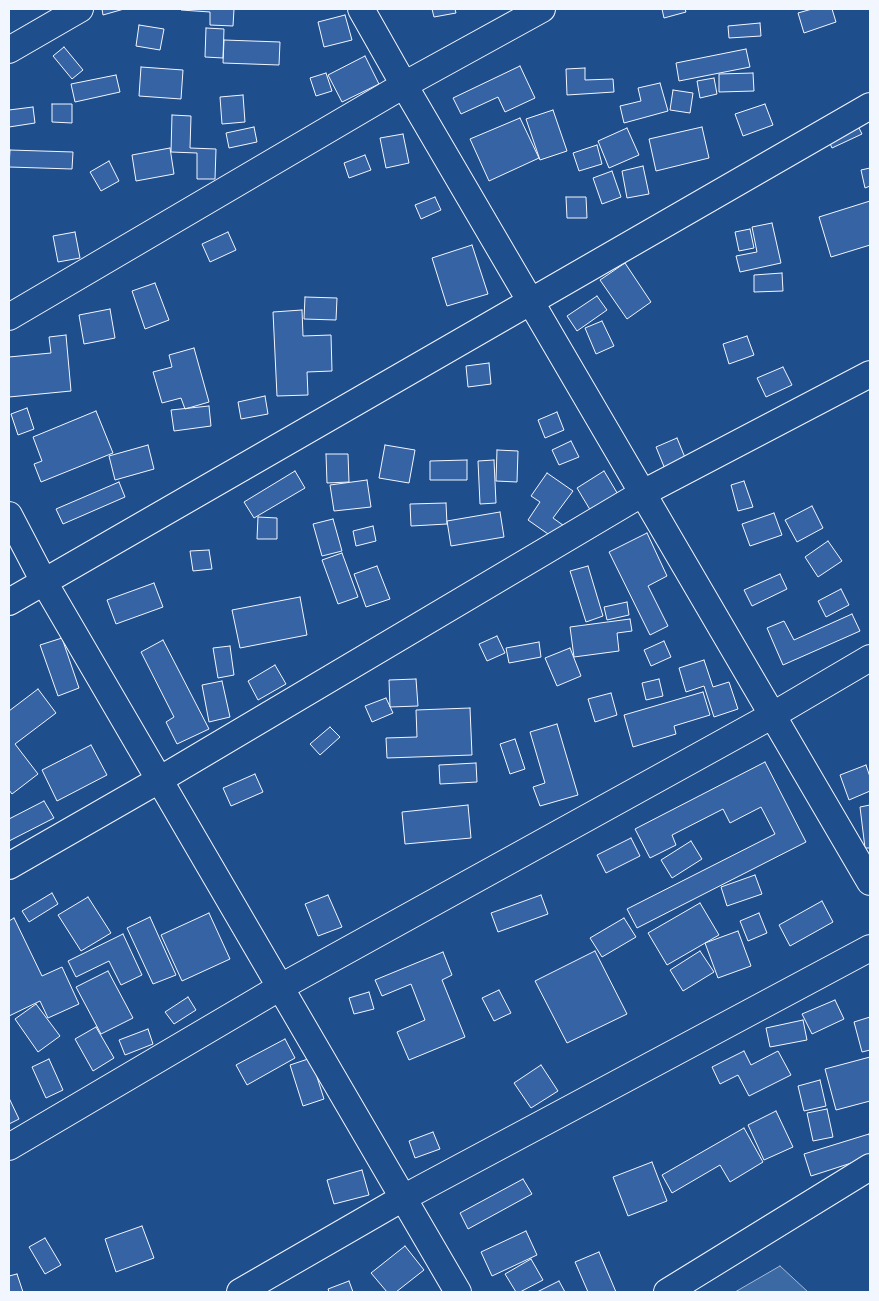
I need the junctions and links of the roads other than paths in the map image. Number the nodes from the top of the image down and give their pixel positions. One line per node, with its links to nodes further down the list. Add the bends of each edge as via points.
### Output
1 (80, 9): 4 (street)
2 (361, 9): 5 (street)
3 (542, 9): 5 (street)
4 (9, 50)
5 (404, 85): 7 (street); 8 (street)
6 (870, 106): 7 (street)
7 (530, 301): 10 (street); 12 (street)
8 (9, 317)
9 (870, 374): 10 (street)
10 (643, 493): 15 (street); 16 (street)
11 (9, 515): 12 (street)
12 (44, 582): 13 (street); 16 (street)
13 (9, 602)
14 (870, 658): 15 (street)
15 (772, 715): 18 (street); 20 (street)
16 (159, 780): 17 (street); 20 (street)
17 (9, 866)
18 (870, 882)
19 (870, 948): 23 (street)
20 (279, 988): 21 (street); 23 (street)
21 (9, 1147)
22 (870, 1167): 26 (street)
23 (402, 1198): 24 (street); 25 (street)
24 (240, 1292)
25 (458, 1292)
26 (667, 1292)

